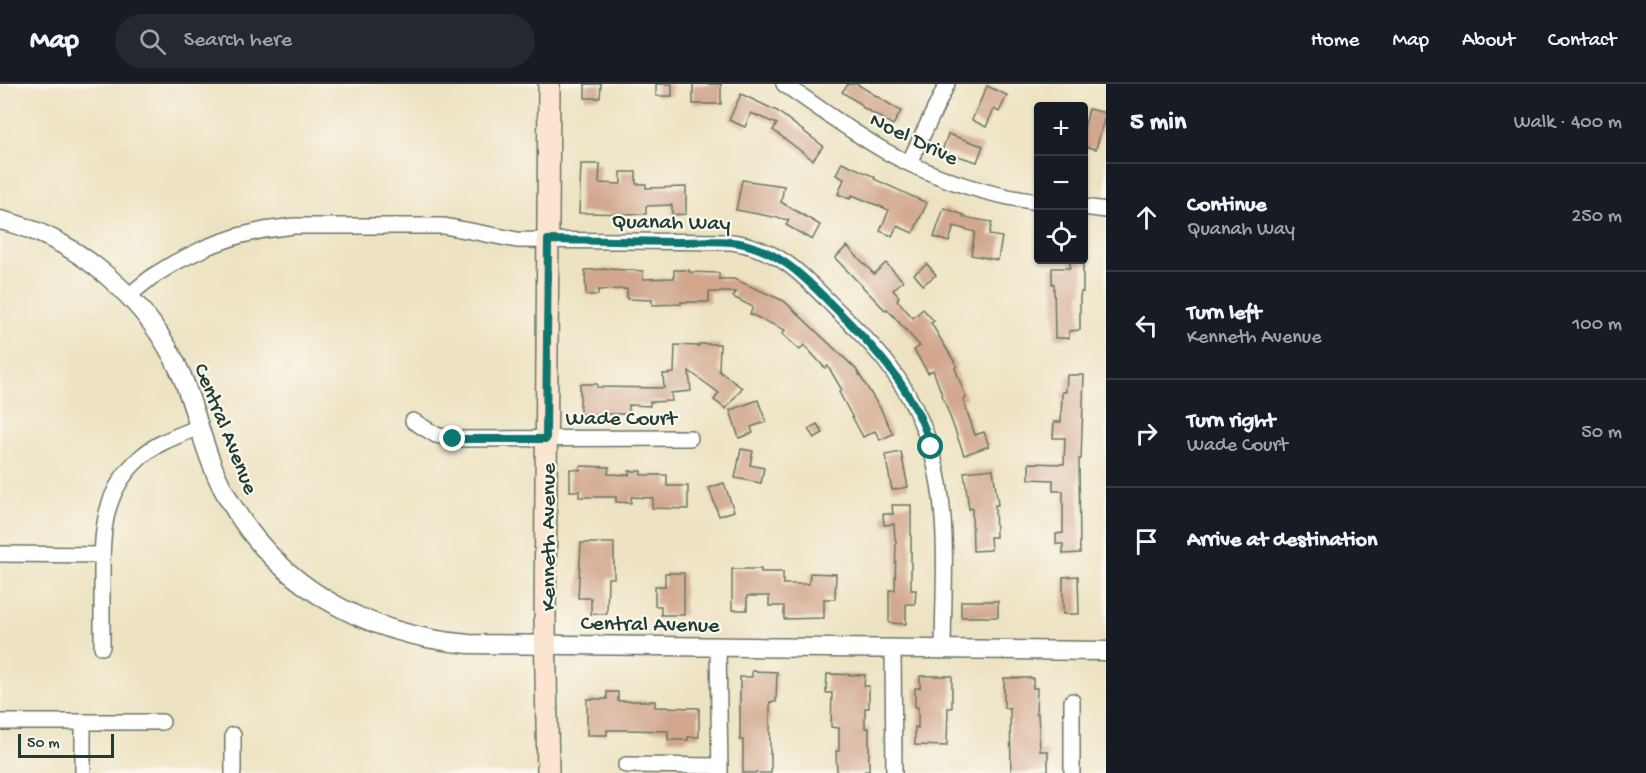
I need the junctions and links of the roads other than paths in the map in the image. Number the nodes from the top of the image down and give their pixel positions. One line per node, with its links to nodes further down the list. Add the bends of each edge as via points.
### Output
1 (549, 84): 9 (main road, Kenneth Avenue)
2 (784, 84): 4 (street, Noel Drive, via 859,135)
3 (947, 84): 4 (street)
4 (909, 163): 5 (street, Noel Drive, via 965,185)
5 (1034, 201)
6 (1088, 208): 7 (street)
7 (1106, 210)
8 (0, 220): 10 (street, Central Avenue, via 60,244 85,259)
9 (548, 240): 10 (street, Quanah Way, via 517,240 444,226 294,226 264,230 228,239 176,262); 14 (main road, Kenneth Avenue); 21 (street, Quanah Way, via 732,242 762,249 798,270 869,342 913,404 936,466 944,522)
10 (128, 296): 12 (street, Central Avenue, via 172,356)
11 (413, 421): 14 (street, Wade Court, via 445,438)
12 (200, 427): 16 (street, via 143,455 117,485 106,513); 17 (street, Central Avenue, via 211,462 243,521 273,559 318,595 369,622 420,638 469,644)
13 (690, 438): 14 (street, Wade Court)
14 (546, 439): 17 (main road, Kenneth Avenue)
15 (0, 554): 16 (street)
16 (102, 555): 18 (street)
17 (546, 645): 19 (street, Central Avenue); 32 (main road, Kenneth Avenue)
18 (102, 647)
19 (718, 647): 20 (street, Central Avenue); 29 (street)
20 (893, 649): 21 (street, Central Avenue); 33 (street)
21 (943, 650): 22 (street, Central Avenue)
22 (1106, 651)
23 (1072, 701): 34 (street)
24 (0, 722): 25 (street)
25 (82, 722): 26 (street); 30 (street)
26 (162, 722)
27 (233, 735): 31 (street)
28 (626, 765): 29 (street)
29 (720, 769)
30 (83, 773)
31 (234, 773)
32 (548, 773)
33 (894, 773)
34 (1072, 773)

